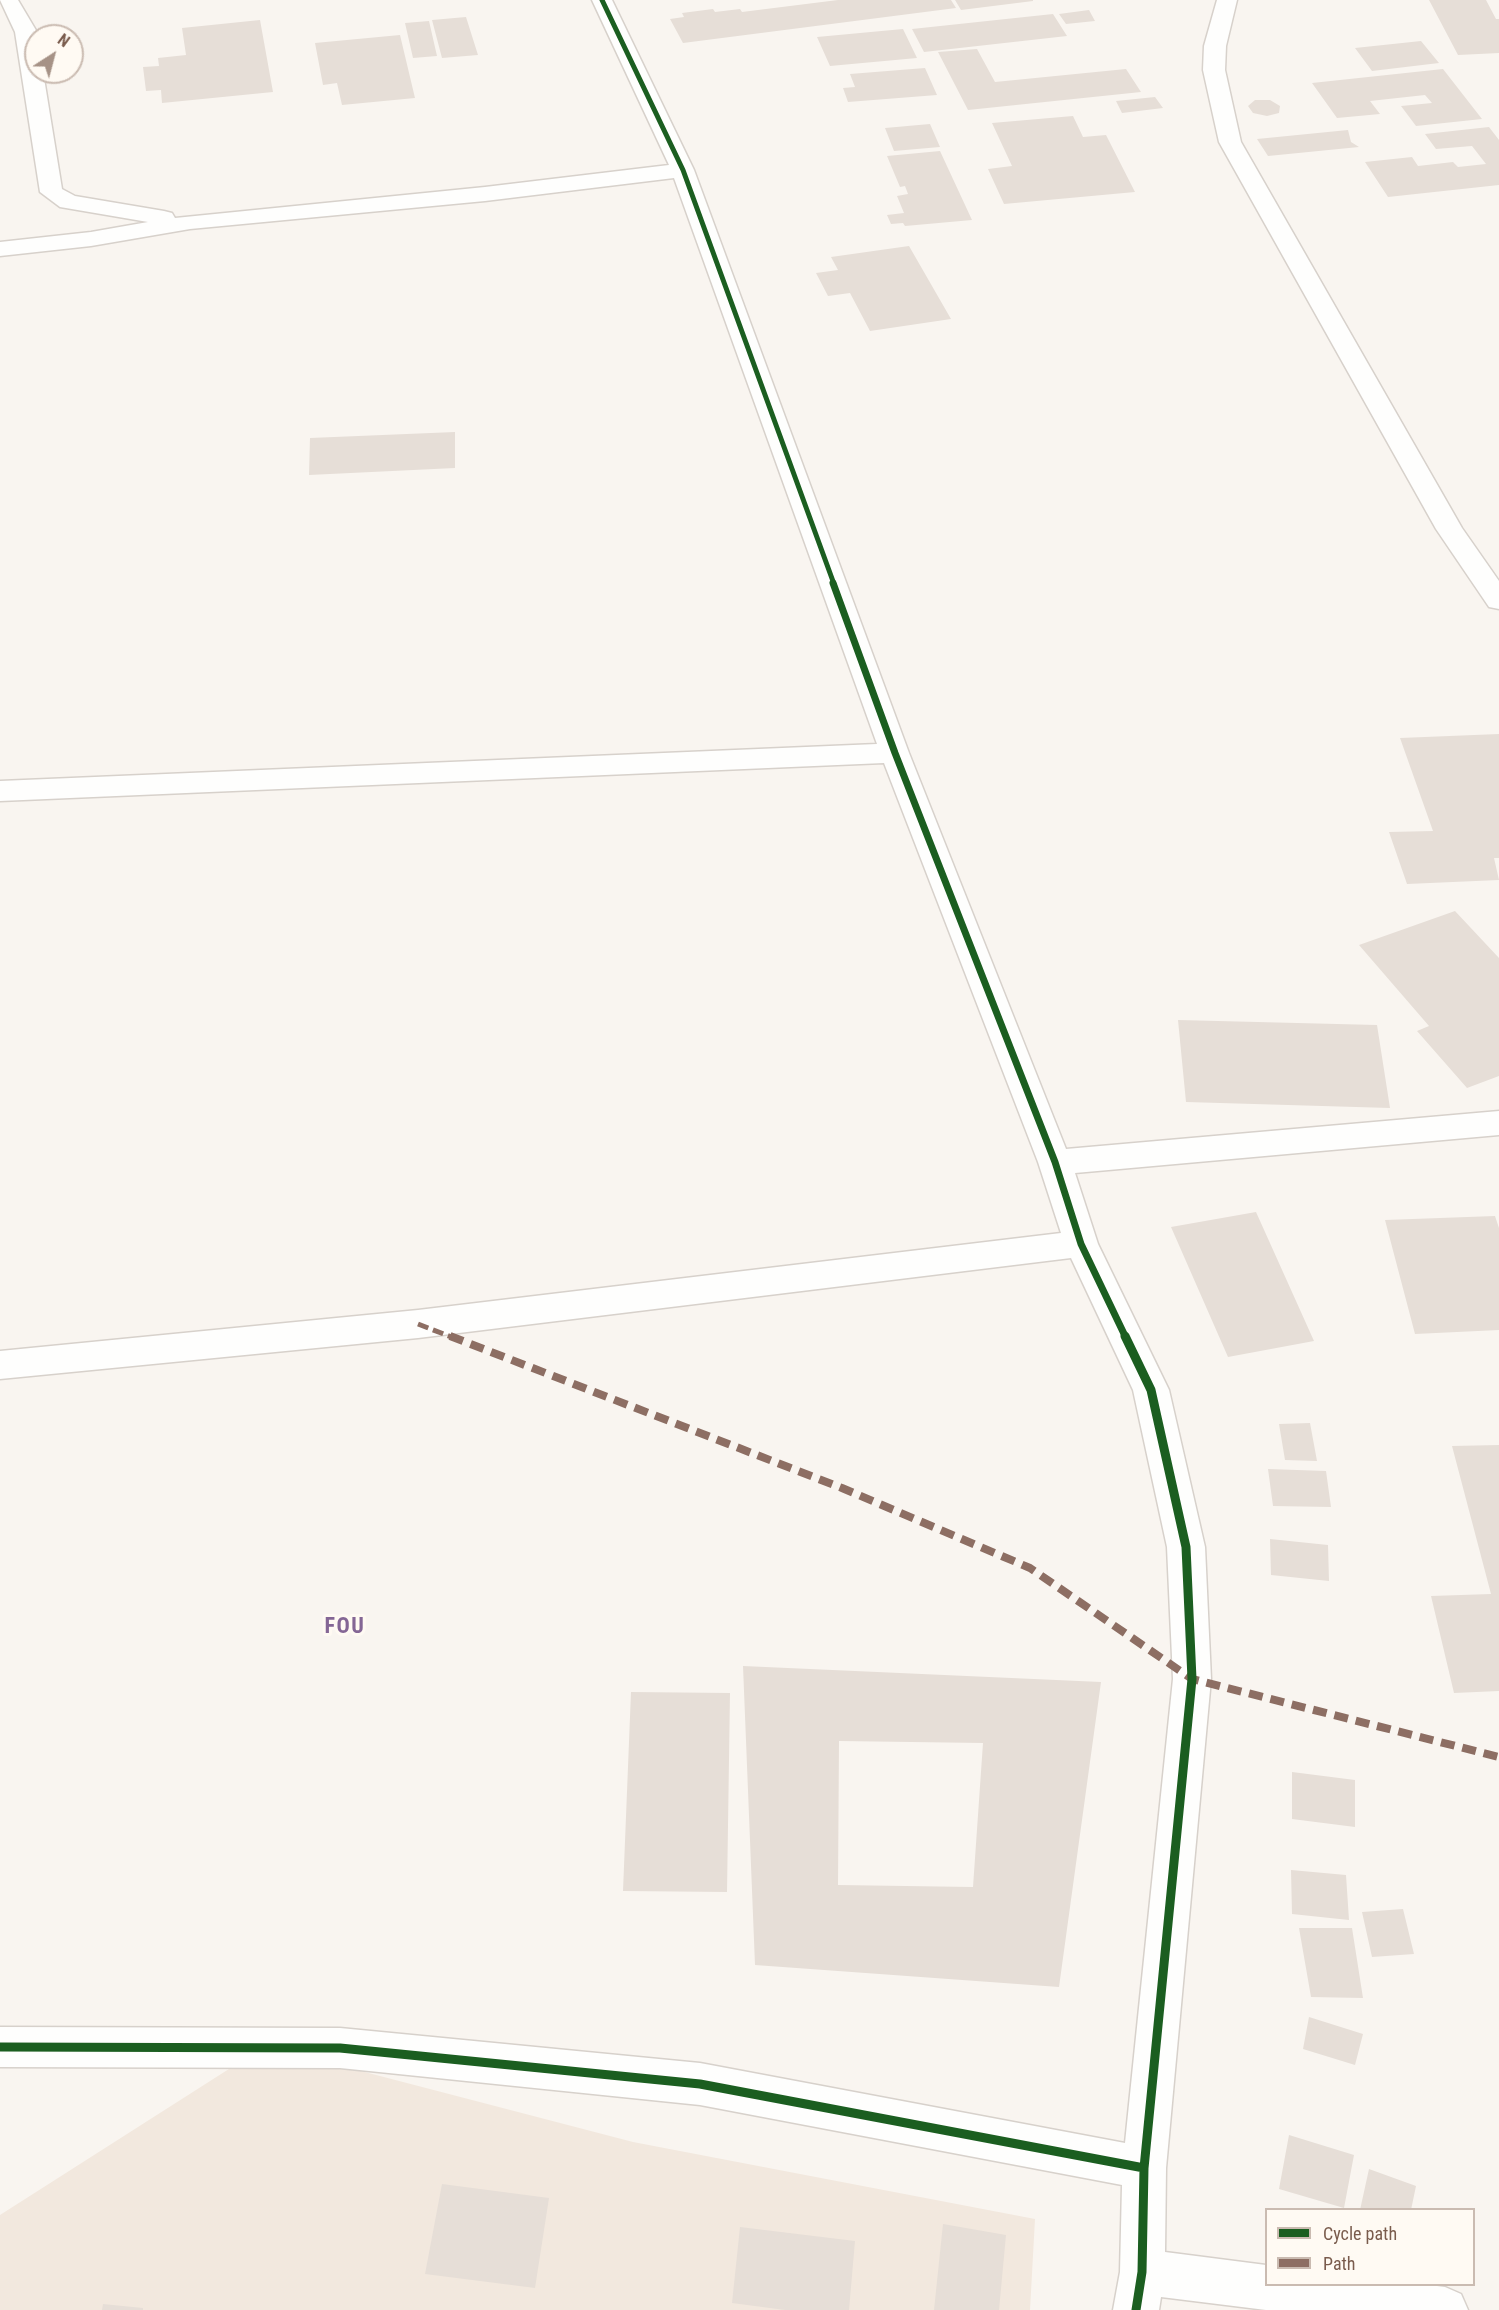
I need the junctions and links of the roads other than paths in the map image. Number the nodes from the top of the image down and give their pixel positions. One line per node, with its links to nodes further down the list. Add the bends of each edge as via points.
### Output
1 (8, 0): 5 (street, via 26,32 51,192 68,202)
2 (602, 0): 4 (street)
3 (1227, 0): 7 (street, via 1215,46 1214,70 1230,142 1449,529)
4 (683, 170): 5 (street, via 485,194); 8 (street)
5 (190, 222): 6 (street)
6 (0, 249)
7 (1499, 601)
8 (895, 753): 9 (street); 11 (street)
9 (0, 792)
10 (1499, 1123): 11 (street)
11 (1055, 1162): 12 (street)
12 (1081, 1244): 13 (street, via 418,1324); 15 (street, via 1150,1390 1186,1547 1191,1679)
13 (0, 1365)
14 (0, 2047): 15 (street, via 340,2048 700,2084)
15 (1144, 2168): 16 (street)
16 (1139, 2291): 17 (street)
17 (1445, 2310)

